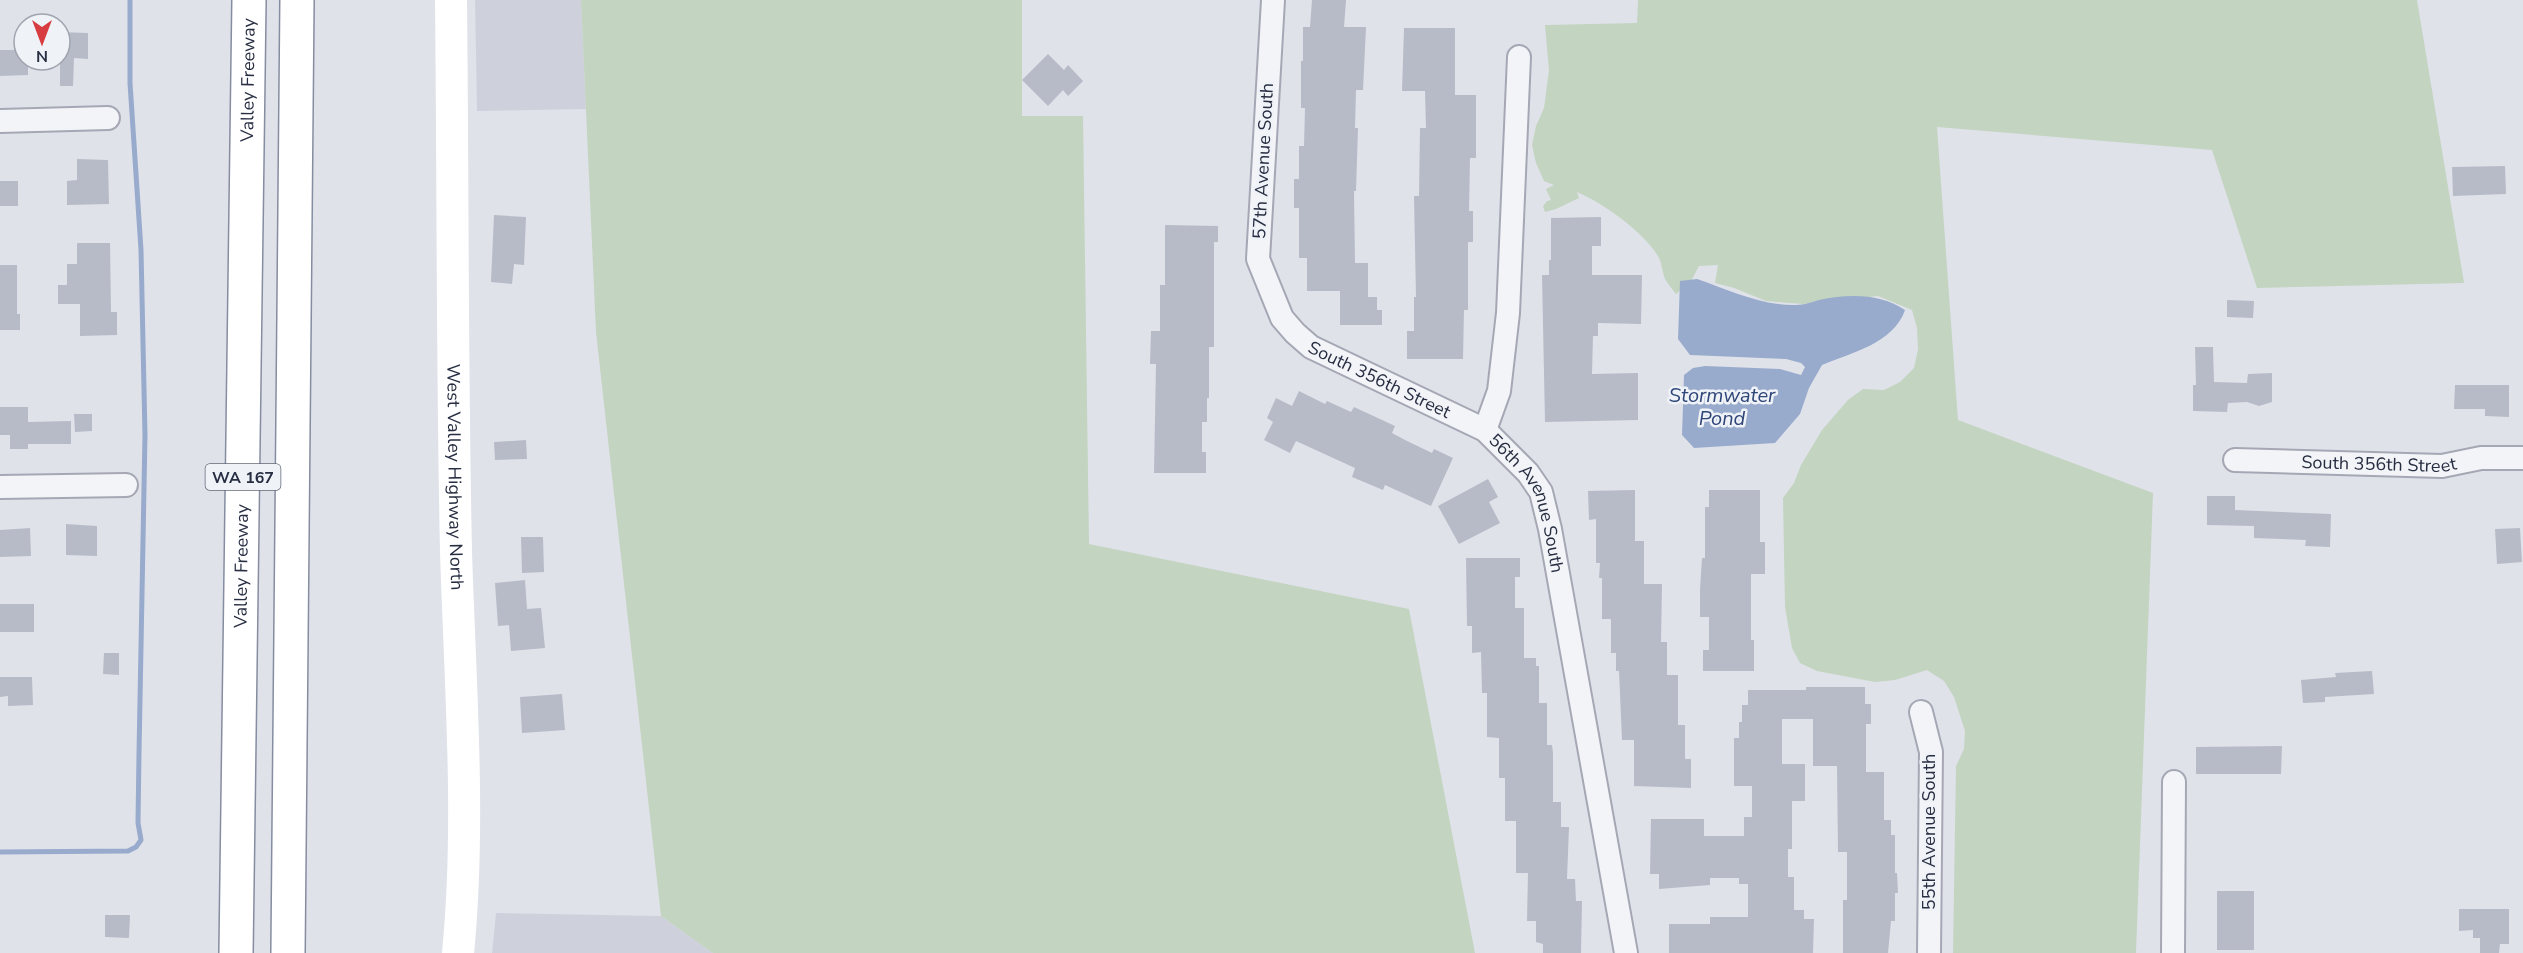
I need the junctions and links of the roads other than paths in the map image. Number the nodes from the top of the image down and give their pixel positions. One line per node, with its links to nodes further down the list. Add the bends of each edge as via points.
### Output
1 (249, 0): 16 (highway, Valley Freeway / WA 167)
2 (297, 0): 17 (highway, WA 167)
3 (451, 0): 18 (main road, West Valley Highway North, via 456,548 464,798)
4 (1273, 0): 8 (street, 57th Avenue South, via 1258,259)
5 (1519, 57): 9 (street, 56th Avenue South, via 1508,313 1499,391)
6 (108, 118): 7 (street)
7 (0, 121)
8 (1282, 318): 9 (street, South 356th Street, via 1311,347)
9 (1485, 430): 19 (street, 56th Avenue South, via 1528,473 1541,492 1546,510)
10 (2523, 458): 11 (street, South 356th Street, via 2481,458 2442,466)
11 (2235, 460)
12 (126, 485): 13 (street)
13 (0, 487)
14 (1921, 712): 20 (street, 55th Avenue South, via 1931,752)
15 (2174, 782): 21 (street)
16 (236, 953)
17 (288, 953)
18 (458, 953)
19 (1626, 953)
20 (1929, 953)
21 (2173, 953)

